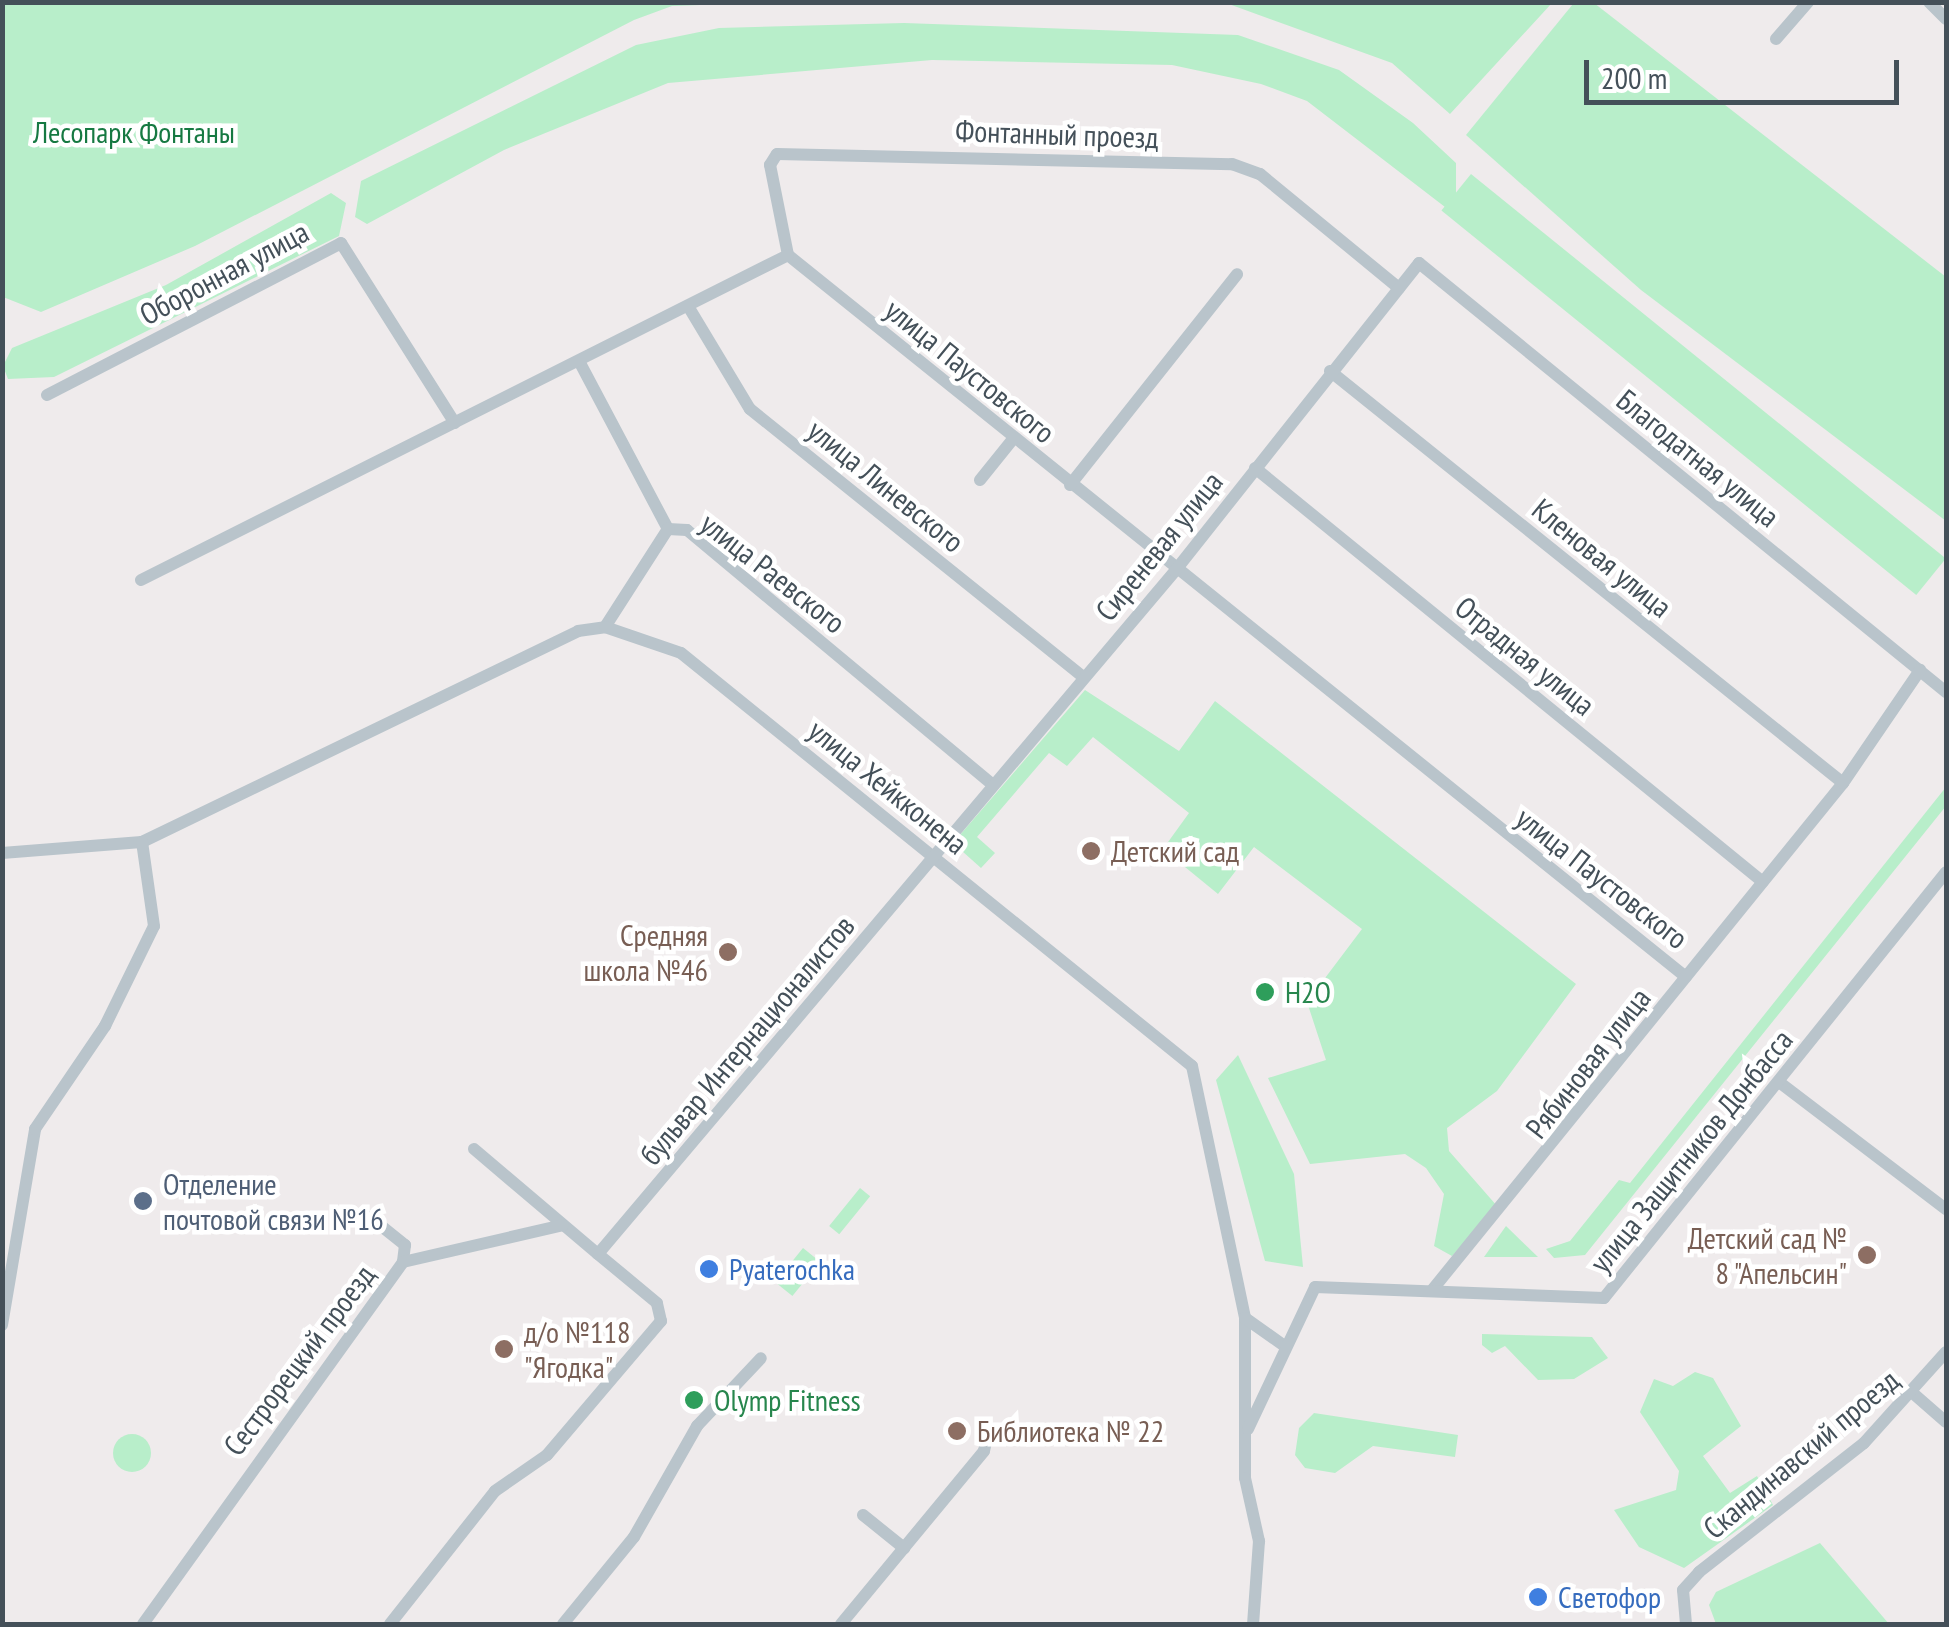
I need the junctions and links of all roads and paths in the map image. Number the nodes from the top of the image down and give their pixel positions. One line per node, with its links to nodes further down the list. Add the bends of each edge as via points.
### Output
1 (1808, 2): 4 (street)
2 (1929, 2): 3 (street)
3 (1946, 19)
4 (1776, 40)
5 (788, 255): 8 (street, Фонтанный проезд, via 770,165 776,154 1232,164 1260,174); 9 (street); 14 (street, улица Паустовского)
6 (1419, 263): 8 (street, Сиреневая улица); 22 (street, Благодатная улица)
7 (1237, 274): 17 (street)
8 (1399, 288): 11 (street, Сиреневая улица)
9 (688, 306): 10 (street); 23 (street, улица Линевского, via 750,409)
10 (579, 361): 13 (street); 18 (street, улица Раевского)
11 (1330, 372): 15 (street, Сиреневая улица); 25 (street, Кленовая улица)
12 (47, 395): 13 (street, Оборонная улица, via 341,242)
13 (455, 423): 20 (street)
14 (1013, 439): 16 (street); 17 (street, улица Паустовского)
15 (1255, 468): 19 (street, Сиреневая улица); 31 (street, Отрадная улица)
16 (980, 480)
17 (1070, 485): 19 (street, улица Паустовского)
18 (668, 529): 21 (street); 26 (street, улица Раевского, via 687,530)
19 (1175, 571): 23 (street, Сиреневая улица); 32 (street, улица Паустовского)
20 (141, 580)
21 (605, 627): 27 (street, via 465,680); 29 (street, улица Хейкконена, via 681,653)
22 (1920, 670): 24 (street, Благодатная улица); 25 (street, Рябиновая улица)
23 (1084, 677): 26 (street, Сиреневая улица)
24 (1946, 692)
25 (1842, 783): 31 (street, Рябиновая улица)
26 (992, 784): 29 (street, Сиреневая улица)
27 (142, 842): 28 (street); 42 (street, via 154,926 104,1026 35,1128)
28 (2, 853)
29 (934, 857): 38 (street, бульвар Интернационалистов); 41 (street, улица Хейкконена, via 1192,1066)
30 (1946, 872): 33 (street, улица Защитников Донбасса)
31 (1763, 882): 32 (street, Рябиновая улица)
32 (1686, 977): 40 (street, Рябиновая улица)
33 (1779, 1082): 35 (street); 40 (street, улица Защитников Донбасса, via 1604,1298)
34 (474, 1149): 37 (street)
35 (1946, 1210)
36 (370, 1216): 39 (street, via 405,1244)
37 (564, 1225): 38 (street); 39 (street, Сестрорецкий проезд)
38 (598, 1254): 53 (street, via 657,1302 661,1320 547,1455 495,1491)
39 (403, 1262): 52 (street, Сестрорецкий проезд)
40 (1432, 1289): 43 (street, улица Защитников Донбасса, via 1315,1287)
41 (1245, 1318): 43 (street); 49 (street, улица Хейкконена)
42 (2, 1325)
43 (1286, 1347): 49 (street, улица Защитников Донбасса)
44 (1946, 1352): 46 (street, Скандинавский проезд)
45 (761, 1358): 54 (street, via 697,1426 634,1537)
46 (1915, 1394): 47 (street); 57 (street, Скандинавский проезд, via 1683,1590)
47 (1946, 1422)
48 (989, 1428): 51 (street, via 984,1451)
49 (1246, 1431): 56 (street, улица Хейкконена, via 1259,1541)
50 (863, 1515): 51 (street)
51 (904, 1548): 55 (street)
52 (143, 1624)
53 (390, 1624)
54 (563, 1624)
55 (841, 1624)
56 (1252, 1624)
57 (1686, 1624)

